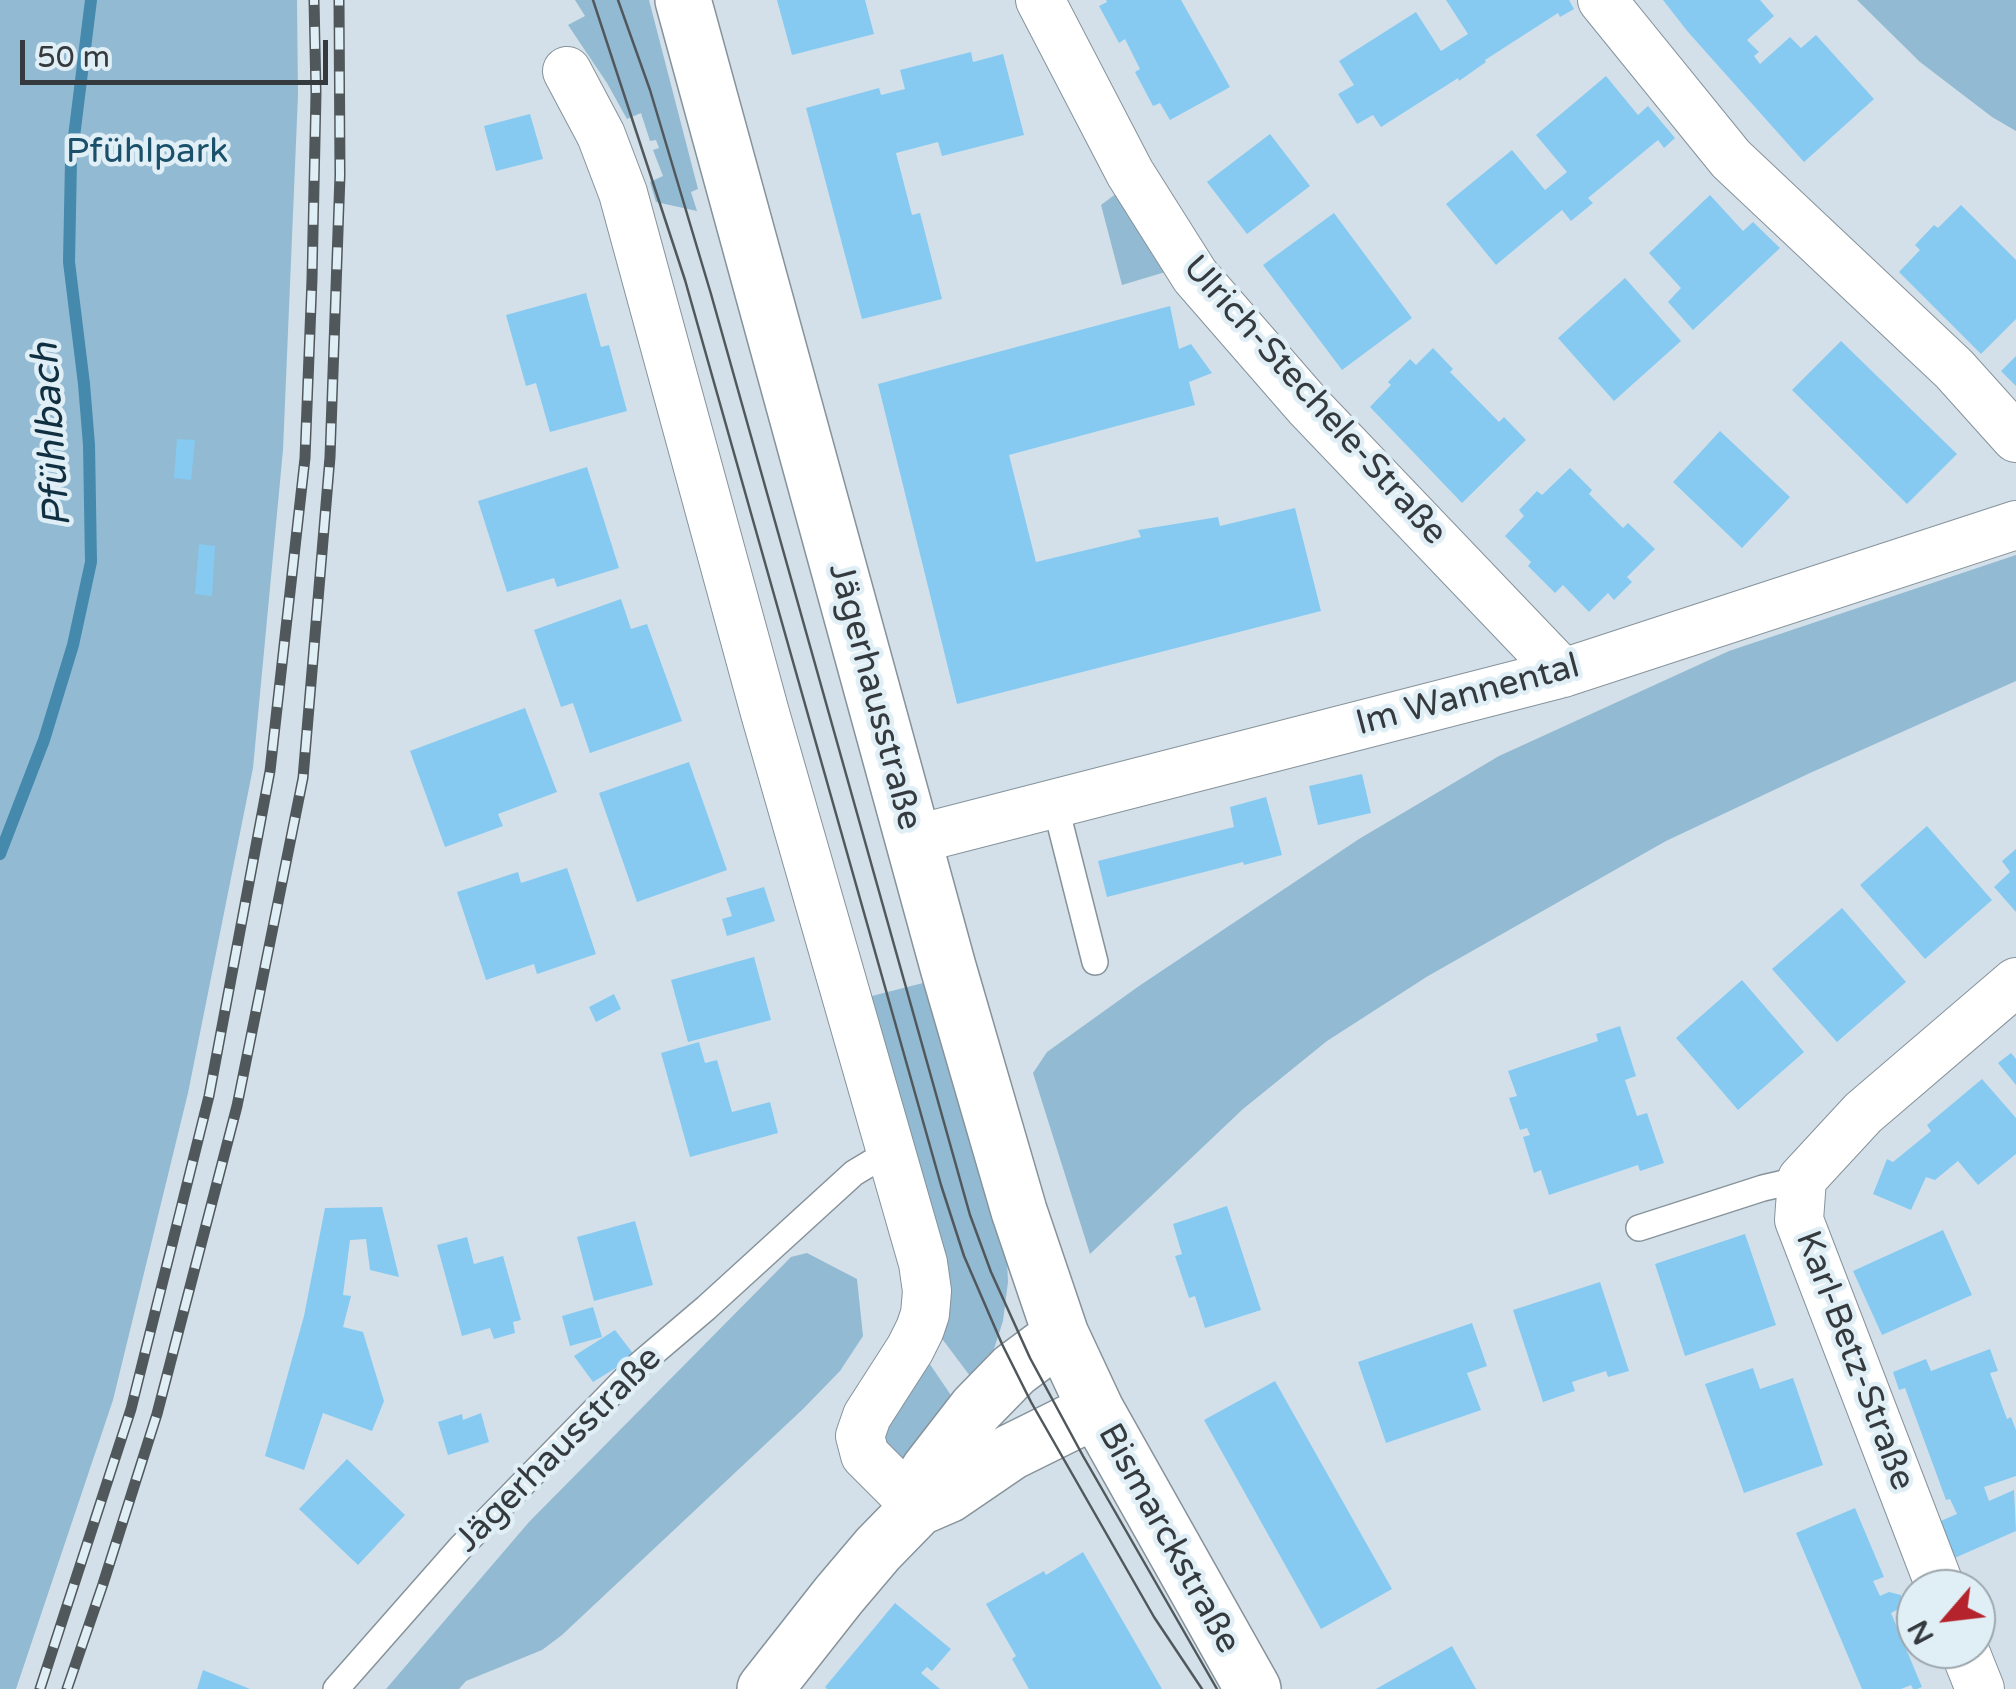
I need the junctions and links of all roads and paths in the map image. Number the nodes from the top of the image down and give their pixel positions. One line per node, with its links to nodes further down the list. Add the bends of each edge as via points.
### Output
1 (683, 0): 9 (street, Jägerhausstraße)
2 (1040, 0): 7 (street, Ulrich-Stechele-Straße, via 1130,173 1195,276 1309,407)
3 (1602, 0): 5 (street, via 1730,158 1954,369)
4 (566, 71): 12 (street, via 623,193)
5 (2016, 438)
6 (2016, 525): 7 (street, Im Wannental)
7 (1563, 673): 8 (street, Im Wannental)
8 (1055, 804): 9 (street, Im Wannental); 10 (lane)
9 (913, 840): 15 (street, Jägerhausstraße)
10 (1095, 962)
11 (2016, 982): 13 (street, Karl-Betz-Straße, via 1863,1113)
12 (893, 1155): 17 (street, via 923,1264 925,1314 860,1436 865,1455); 19 (lane, Jägerhausstraße, via 854,1173 639,1365 461,1547)
13 (1802, 1179): 14 (lane); 18 (street, Karl-Betz-Straße, via 1799,1220)
14 (1639, 1228)
15 (1061, 1335): 16 (street, Jägerhausstraße); 17 (street, via 976,1408 928,1471)
16 (1090, 1398): 17 (street, via 948,1496); 21 (street, Bismarckstraße)
17 (918, 1508): 20 (street)
18 (1933, 1569)
19 (336, 1689)
20 (765, 1689)
21 (1254, 1689)

